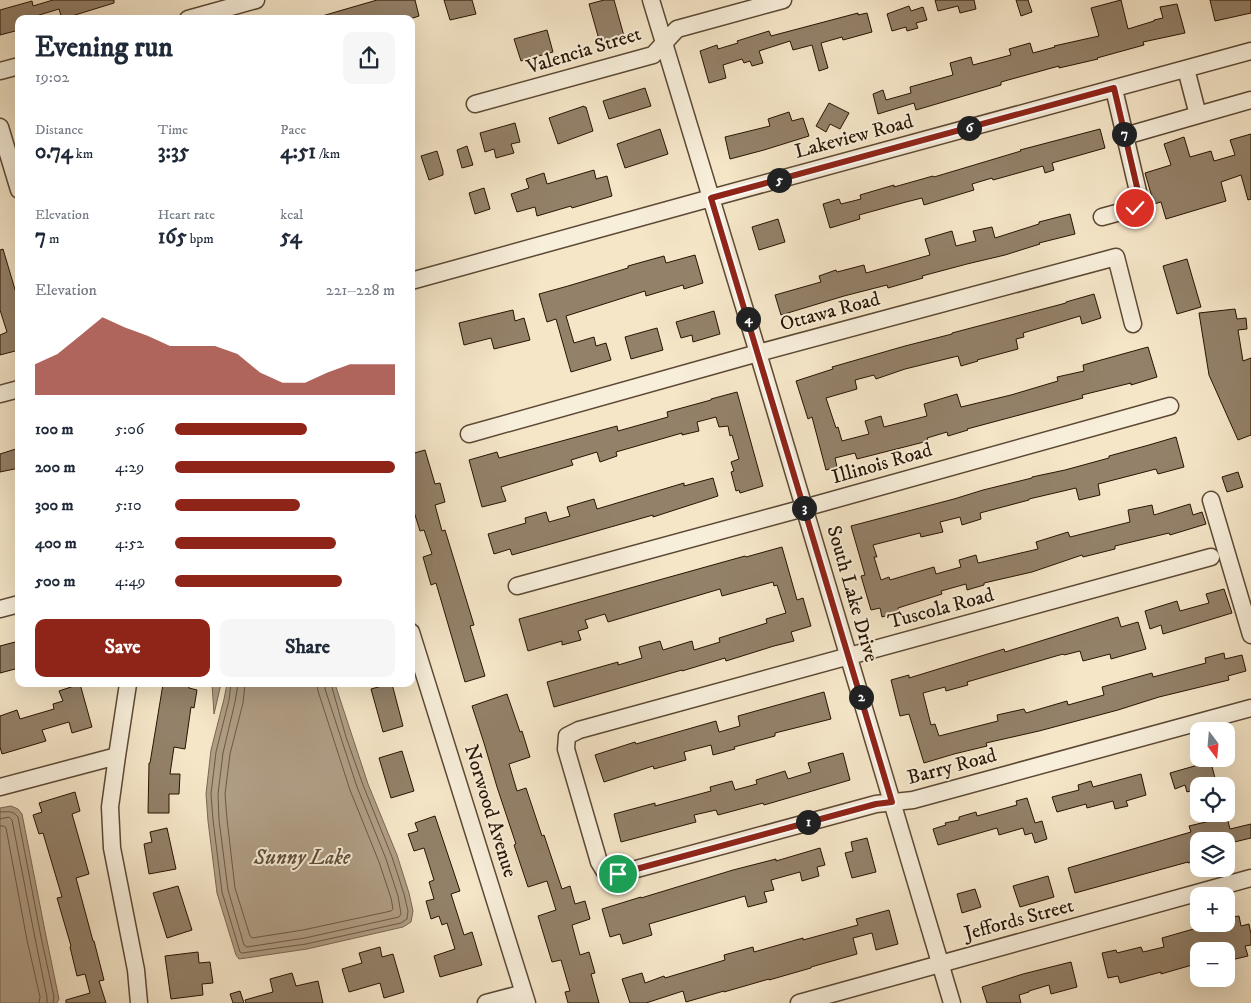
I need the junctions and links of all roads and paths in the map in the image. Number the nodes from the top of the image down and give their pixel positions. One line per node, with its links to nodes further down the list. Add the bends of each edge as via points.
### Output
1 (256, 0): 4 (street)
2 (651, 0): 6 (street, South Lake Drive)
3 (783, 0): 6 (street, Valencia Street, via 677,29)
4 (224, 9): 5 (street)
5 (202, 15)
6 (664, 42): 13 (street, Valencia Street, via 653,55); 18 (street, South Lake Drive)
7 (1251, 51): 9 (street, Lakeview Road)
8 (15, 67): 10 (street)
9 (1186, 69): 11 (street, Lakeview Road); 14 (street)
10 (0, 71)
11 (1114, 88): 16 (street); 18 (street, Lakeview Road)
12 (1251, 100): 14 (street)
13 (475, 104)
14 (1198, 116): 16 (street)
15 (0, 127): 17 (street)
16 (1125, 136): 19 (street, via 1139,204)
17 (15, 177)
18 (711, 198): 20 (street, Lakeview Road); 22 (street, South Lake Drive)
19 (1102, 217)
20 (415, 280)
21 (1133, 324): 22 (street, Ottawa Road, via 1116,257)
22 (758, 353): 26 (street, Ottawa Road); 28 (street, South Lake Drive)
23 (15, 390): 24 (street)
24 (0, 394)
25 (1170, 406): 28 (street, Illinois Road)
26 (469, 434)
27 (1211, 500): 33 (street)
28 (804, 508): 30 (street, Illinois Road); 35 (street, South Lake Drive)
29 (1211, 557): 35 (street, Tuscola Road)
30 (517, 586)
31 (15, 605): 32 (street)
32 (0, 609)
33 (1251, 635)
34 (415, 645): 44 (street, Norwood Avenue)
35 (848, 656): 40 (street, South Lake Drive); 41 (street, Tuscola Road, via 579,730 568,736 566,749 599,862)
36 (128, 687): 38 (street)
37 (1251, 708): 40 (street, Barry Road, via 913,800)
38 (117, 756): 39 (street); 46 (street, via 110,807 112,848 136,970)
39 (0, 787)
40 (892, 802): 41 (street, Barry Road, via 618,874); 43 (street, South Lake Drive)
41 (606, 872)
42 (1251, 878): 43 (street, Jeffords Street)
43 (940, 964): 45 (street, Jeffords Street); 49 (street, South Lake Drive)
44 (526, 998): 47 (street)
45 (832, 999): 48 (street, Jeffords Street)
46 (139, 1003)
47 (486, 1003)
48 (799, 1003)
49 (952, 1003)

